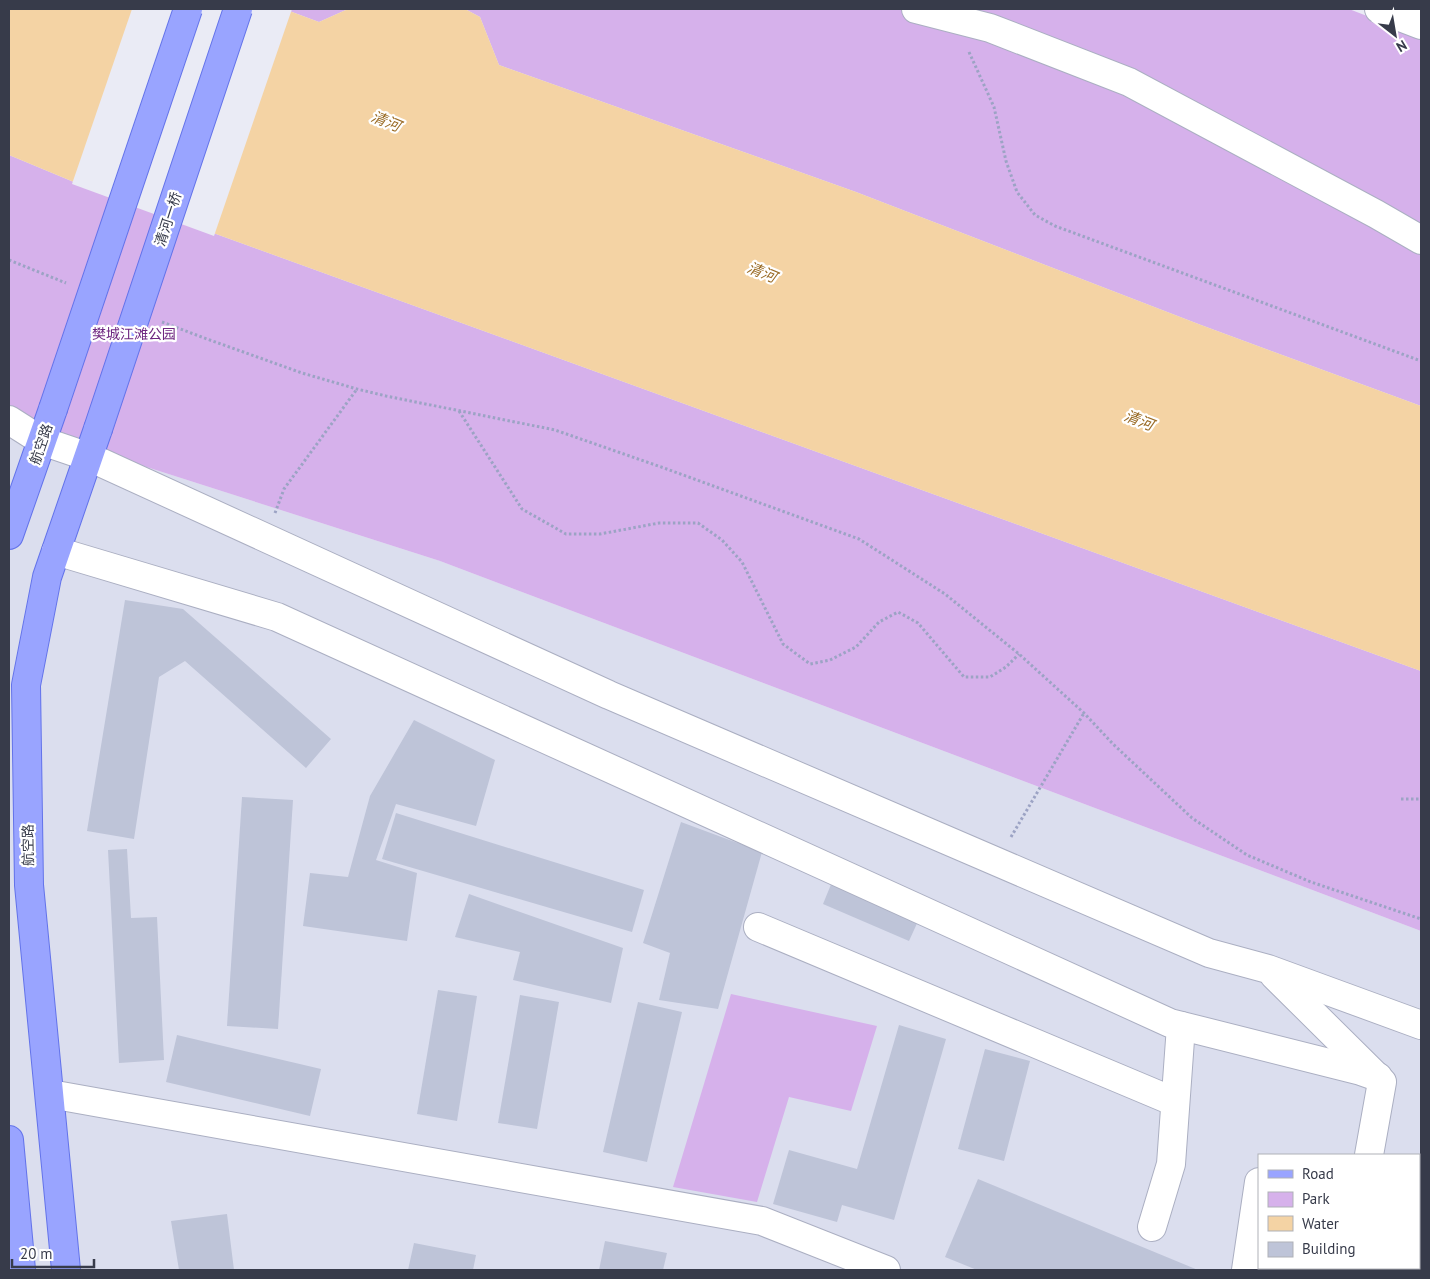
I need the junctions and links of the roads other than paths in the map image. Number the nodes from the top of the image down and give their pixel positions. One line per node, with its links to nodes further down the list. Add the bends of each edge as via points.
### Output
1 (188, 9): 9 (main road, 航空路, bridge)
2 (238, 9): 8 (main road, 清河一桥, bridge)
3 (916, 9): 6 (street, via 990,28 1129,82)
4 (1379, 9): 5 (street)
5 (1421, 25)
6 (1421, 240)
7 (9, 420): 9 (street)
8 (98, 429): 10 (main road, 航空路)
9 (38, 450): 10 (street); 11 (main road); 12 (main road, 航空路)
10 (89, 457): 13 (main road, 航空路); 16 (street, via 609,695 1209,953)
11 (9, 470)
12 (10, 526)
13 (56, 551): 14 (main road, 航空路); 18 (street, via 277,617)
14 (20, 657): 20 (main road, 航空路, via 26,686 29,885)
15 (758, 926): 21 (street)
16 (1268, 969): 17 (street); 19 (street)
17 (1421, 1025)
18 (1182, 1026): 19 (street); 21 (street)
19 (1378, 1078): 23 (street, via 1382,1082)
20 (50, 1094): 27 (main road, 航空路); 28 (street, via 762,1220)
21 (1176, 1102): 25 (street, via 1170,1164)
22 (9, 1140): 26 (main road)
23 (1368, 1154)
24 (1258, 1189): 29 (street)
25 (1152, 1227)
26 (21, 1270)
27 (66, 1270)
28 (886, 1270)
29 (1246, 1270)

